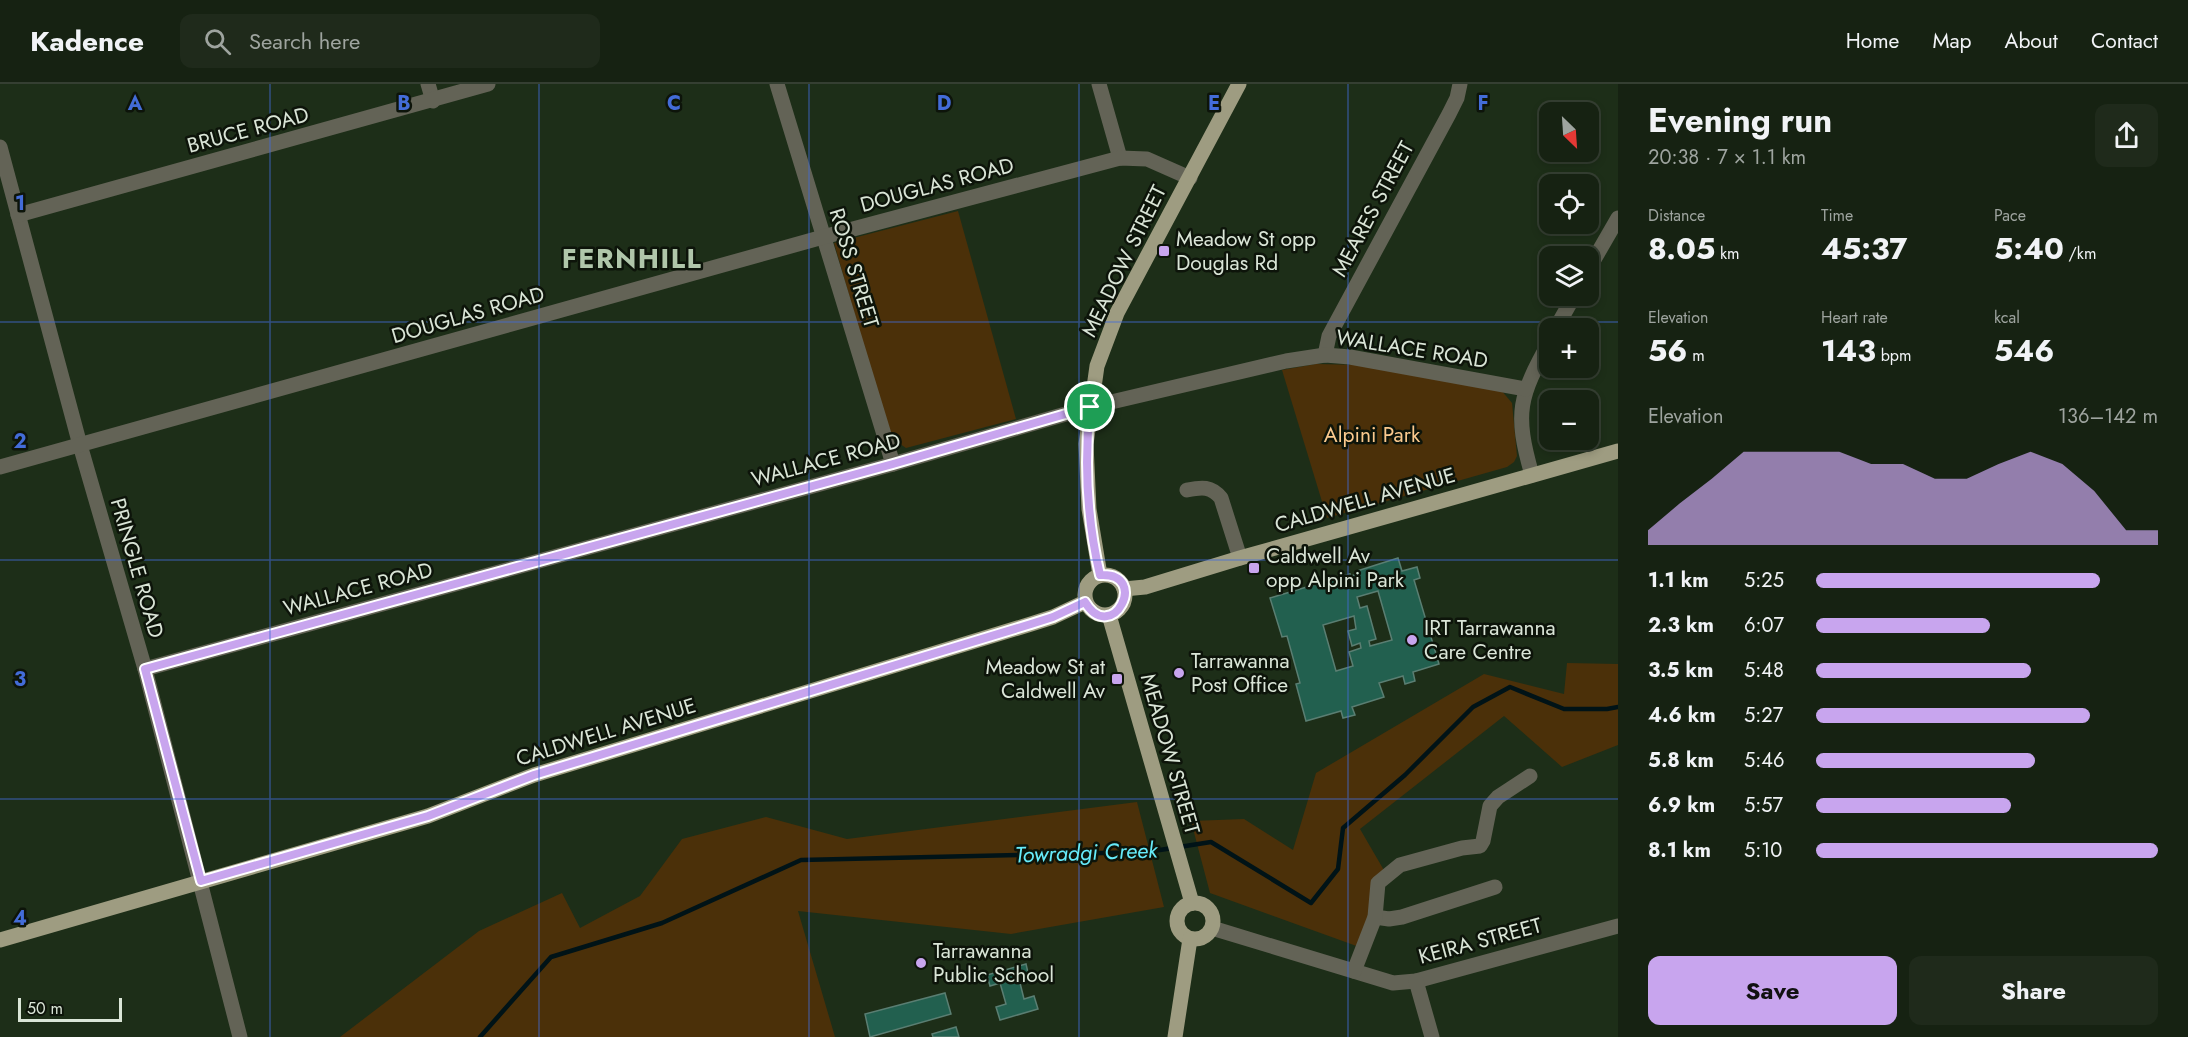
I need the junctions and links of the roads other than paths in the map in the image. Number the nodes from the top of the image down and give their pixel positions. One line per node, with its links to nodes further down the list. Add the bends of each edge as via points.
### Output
1 (428, 84): 7 (street)
2 (488, 84): 7 (street, BRUCE ROAD)
3 (777, 84): 13 (street, ROSS STREET)
4 (1099, 84): 9 (street)
5 (1239, 84): 10 (main road, MEADOW STREET)
6 (1460, 84): 15 (street, MEARES STREET, via 1449,114 1329,336)
7 (433, 101): 11 (street, BRUCE ROAD)
8 (0, 147): 11 (street, PRINGLE ROAD)
9 (1120, 158): 10 (street, DOUGLAS ROAD, via 1147,159); 13 (street, DOUGLAS ROAD)
10 (1190, 178): 18 (main road, MEADOW STREET, via 1117,312 1097,366)
11 (18, 215): 19 (street, PRINGLE ROAD)
12 (1618, 218): 14 (street)
13 (823, 237): 19 (street, DOUGLAS ROAD); 21 (street, ROSS STREET)
14 (1599, 251)
15 (1325, 355): 17 (street, WALLACE ROAD); 18 (street, WALLACE ROAD)
16 (1539, 363): 17 (street)
17 (1526, 389): 23 (street, via 1521,422)
18 (1090, 407): 21 (street, WALLACE ROAD); 26 (main road, MEADOW STREET, via 1086,444 1089,509)
19 (80, 445): 22 (street, DOUGLAS ROAD); 30 (street, PRINGLE ROAD)
20 (1618, 451): 23 (main road, CALDWELL AVENUE)
21 (893, 464): 30 (street, WALLACE ROAD)
22 (0, 467)
23 (1532, 475): 25 (main road, CALDWELL AVENUE)
24 (1187, 490): 25 (street, via 1208,488 1221,498)
25 (1240, 558): 27 (main road, CALDWELL AVENUE, via 1145,587)
26 (1100, 575): 27 (main road, via 1113,576); 28 (main road, via 1086,586)
27 (1124, 589): 29 (main road, via 1121,608)
28 (1085, 602): 29 (main road, via 1094,613); 32 (main road, CALDWELL AVENUE, via 1031,624 534,775 428,816)
29 (1109, 615): 34 (main road, MEADOW STREET)
30 (145, 669): 32 (street, PRINGLE ROAD)
31 (1530, 776): 35 (street, via 1490,806 1480,846 1400,865 1378,883)
32 (201, 881): 39 (main road, CALDWELL AVENUE); 42 (street, PRINGLE ROAD)
33 (1496, 887): 35 (street, KEIRA STREET, via 1402,917)
34 (1192, 903): 37 (main road, via 1208,909); 38 (main road, via 1181,909 1176,920 1180,932)
35 (1375, 917): 40 (street)
36 (1618, 926): 41 (street, KEIRA STREET)
37 (1212, 928): 38 (main road, via 1202,938); 40 (street, KEIRA STREET)
38 (1190, 939): 43 (main road)
39 (0, 940)
40 (1354, 971): 41 (street, KEIRA STREET, via 1393,983)
41 (1416, 981): 44 (street)
42 (240, 1037)
43 (1175, 1037)
44 (1432, 1037)

